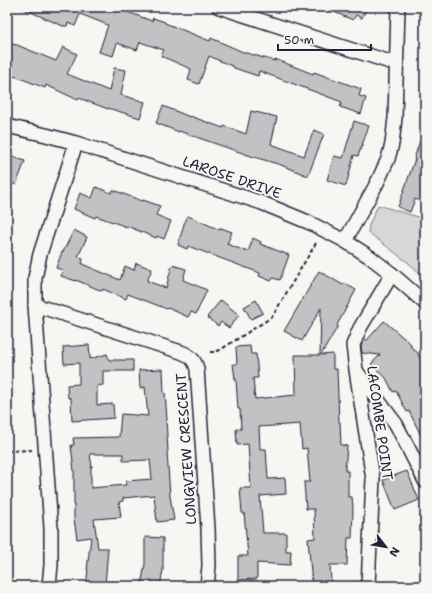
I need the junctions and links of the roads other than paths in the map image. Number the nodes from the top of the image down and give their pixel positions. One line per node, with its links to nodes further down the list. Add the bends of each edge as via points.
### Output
1 (220, 7): 3 (street)
2 (398, 7): 3 (street)
3 (396, 64): 6 (street, via 394,131 388,159)
4 (7, 126): 5 (street, LAROSE DRIVE)
5 (76, 143): 6 (street, LAROSE DRIVE, via 262,203); 9 (street, via 40,254 35,278)
6 (345, 241): 7 (street, LAROSE DRIVE)
7 (392, 274): 8 (street, LAROSE DRIVE); 10 (street, LACOMBE POINT, via 357,334 353,345)
8 (425, 303)
9 (35, 305): 12 (street, via 52,548); 13 (street, LONGVIEW CRESCENT, via 187,354 195,362 208,528)
10 (356, 370): 11 (street, via 396,424); 14 (street, LACOMBE POINT, via 373,479)
11 (425, 481)
12 (49, 586)
13 (207, 586)
14 (368, 586)

